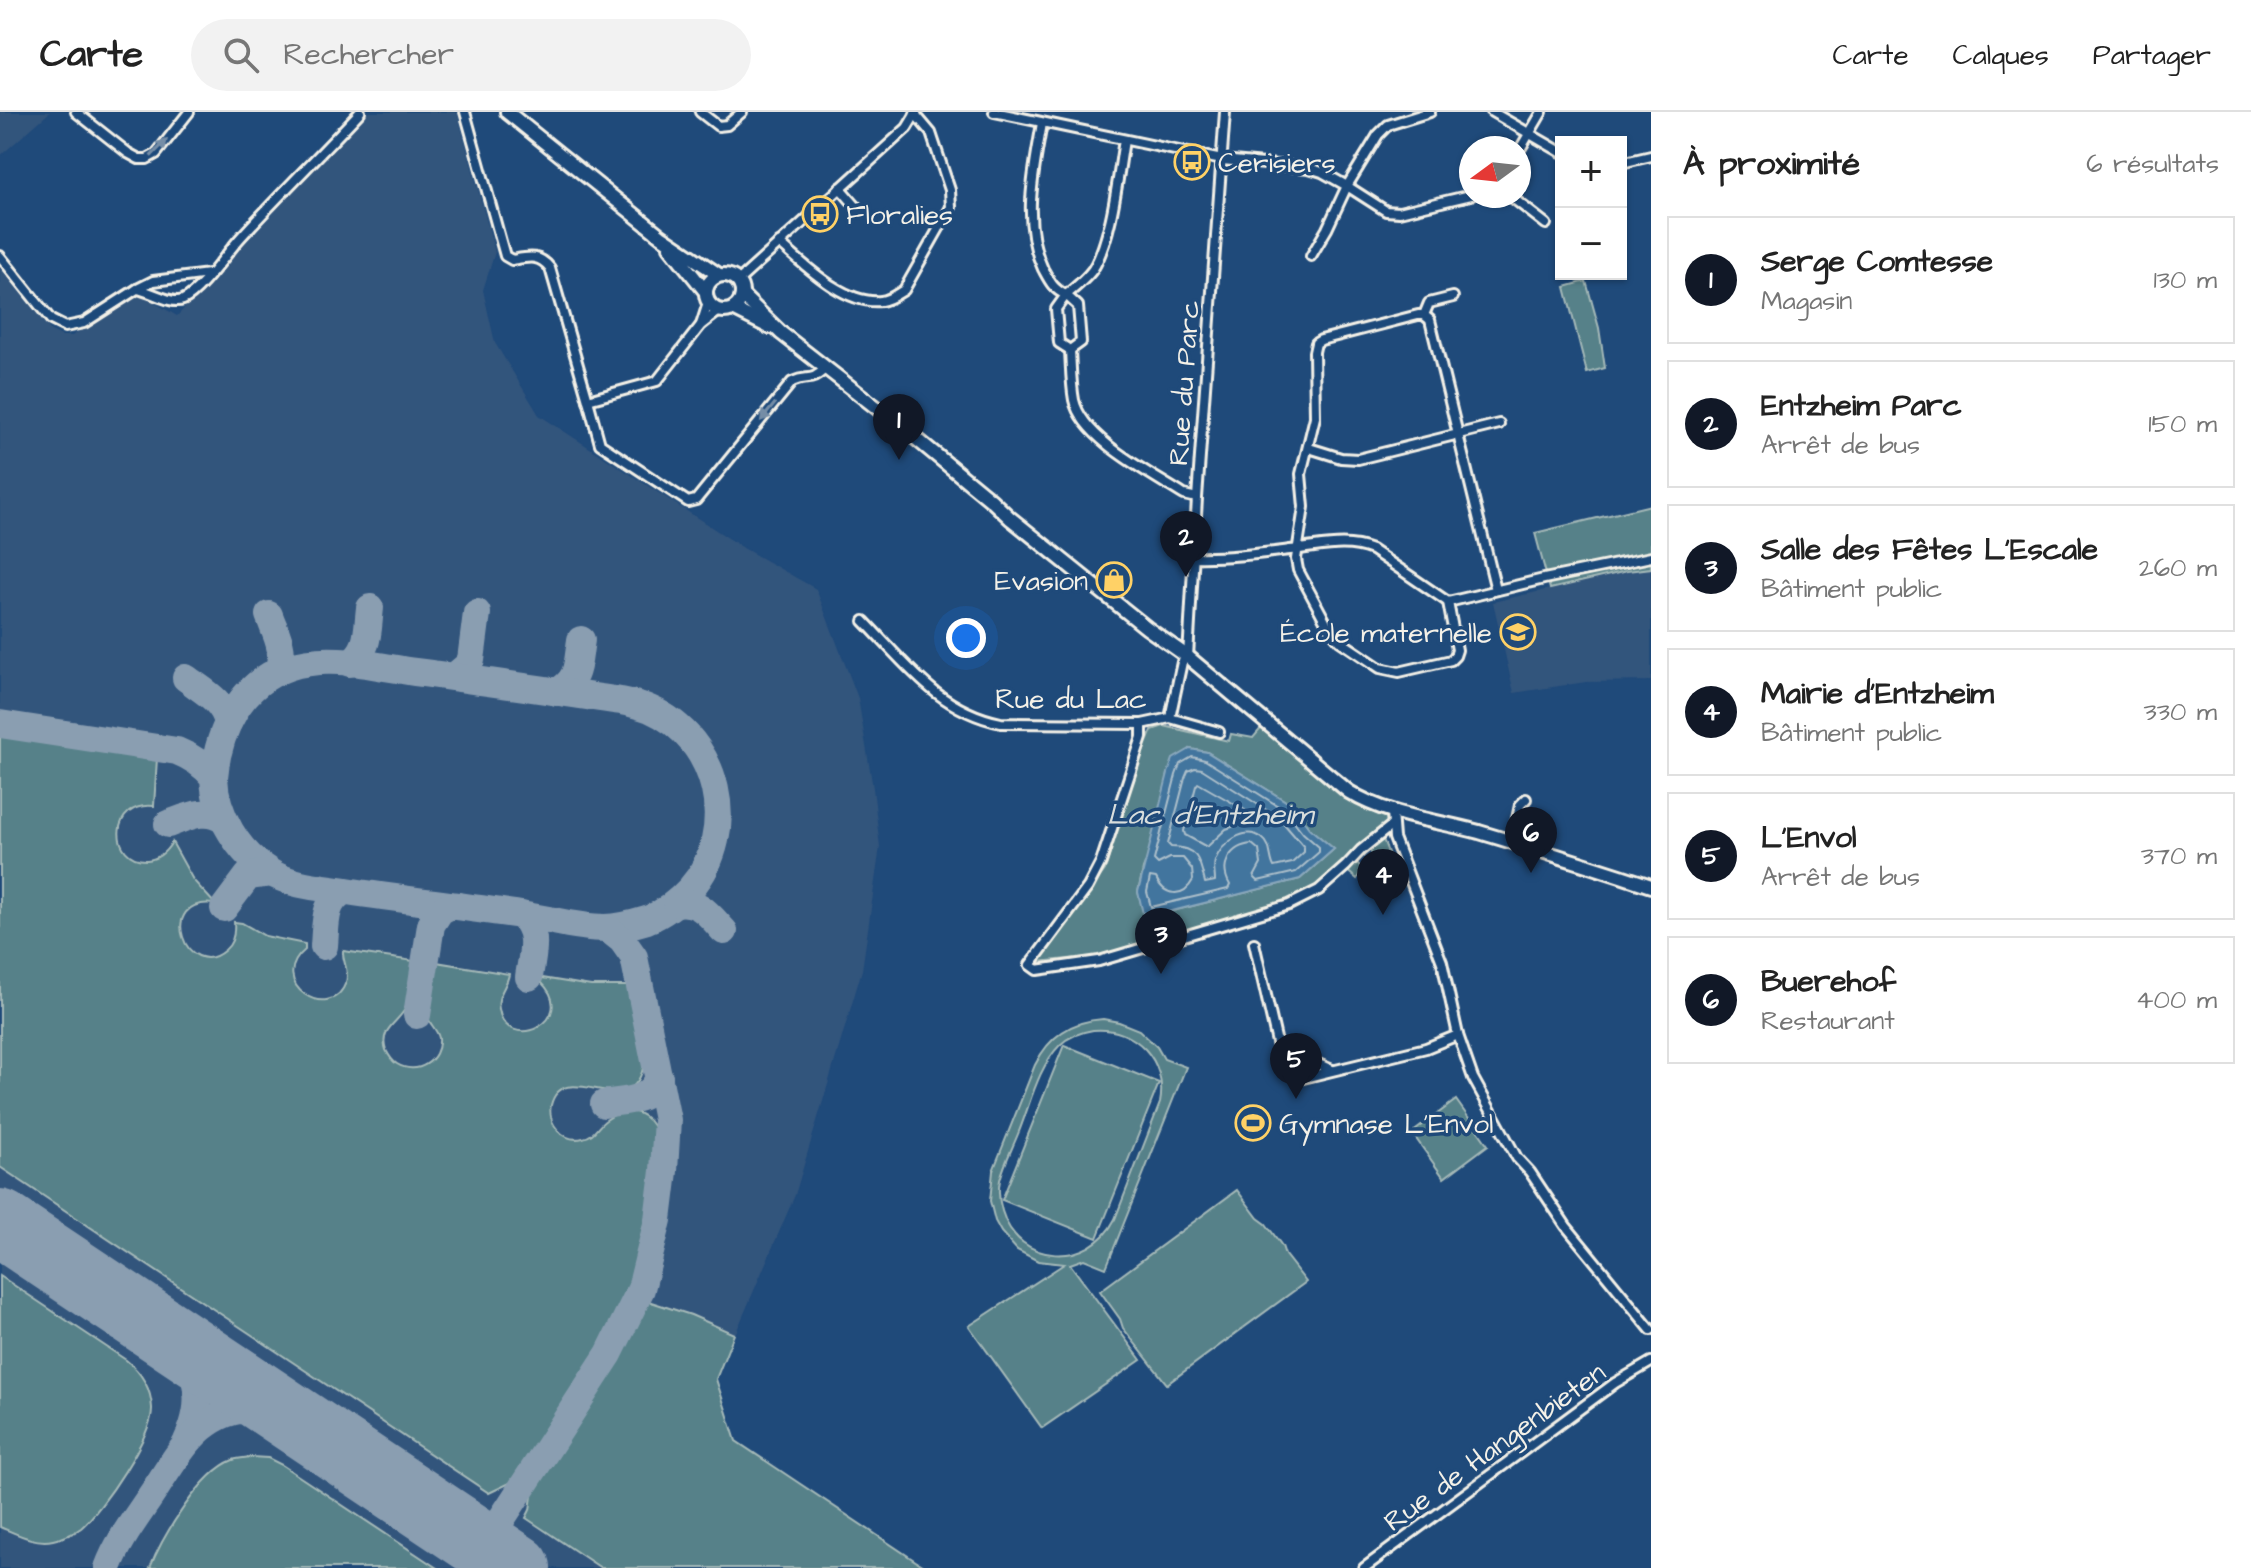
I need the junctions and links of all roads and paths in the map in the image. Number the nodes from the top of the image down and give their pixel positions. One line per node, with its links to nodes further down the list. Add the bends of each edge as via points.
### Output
1 (76, 112): 2 (street, one-way to 2, via 139,159 156,154)
2 (189, 112)
3 (360, 112): 31 (street)
4 (465, 112): 43 (street, via 505,256 536,257 550,268)
5 (507, 112): 27 (main road)
6 (700, 112): 7 (street, via 718,126)
7 (742, 112)
8 (994, 112): 14 (street)
9 (1225, 112): 19 (street, Rue du Parc)
10 (1430, 112): 21 (street, via 1388,125)
11 (1492, 112): 15 (street)
12 (1542, 112): 15 (street)
13 (916, 113): 22 (street, via 907,128); 28 (street, via 931,133 951,207 904,290 881,301 843,292)
14 (1042, 123): 16 (street); 36 (street, via 1031,186 1032,234 1053,289)
15 (1529, 134): 17 (street)
16 (1124, 140): 19 (street); 36 (street, via 1107,237 1094,268)
17 (1555, 149)
18 (1651, 156): 20 (street)
19 (1222, 160): 21 (street, via 1309,168); 47 (street, Rue du Parc)
20 (1627, 162)
21 (1347, 186): 23 (street, via 1386,211); 30 (street)
22 (840, 188): 25 (street); 28 (street)
23 (1459, 198)
24 (1525, 208): 26 (street)
25 (861, 212)
26 (1546, 224)
27 (661, 236): 32 (main road); 38 (main road)
28 (779, 243): 33 (street)
29 (0, 256): 34 (street, via 51,320 65,327 84,323)
30 (1311, 256)
31 (210, 274): 34 (street, via 153,281); 34 (street, via 181,301)
32 (719, 275): 33 (main road); 38 (main road, via 710,282)
33 (738, 281): 35 (main road)
34 (137, 289)
35 (742, 295): 38 (main road, via 737,306); 40 (main road)
36 (1066, 295): 41 (street, via 1056,309 1059,343); 41 (street, via 1078,306 1081,342)
37 (1453, 297): 39 (street, via 1429,303)
38 (717, 304): 40 (main road); 43 (street, via 657,381)
39 (1424, 315): 45 (street, via 1430,320); 46 (street, via 1316,343)
40 (781, 333): 42 (main road)
41 (1070, 350): 47 (street, via 1074,402 1099,439 1184,495)
42 (826, 368): 43 (street, one-way to 43, via 816,378 792,382 696,500 688,502 600,444); 54 (main road)
43 (588, 400)
44 (1499, 424): 45 (street)
45 (1458, 434): 46 (street, via 1358,459); 51 (street)
46 (1309, 448): 48 (street, via 1301,474 1304,507)
47 (1197, 498): 49 (street, Rue du Parc)
48 (1297, 549): 49 (street); 52 (street, via 1359,545); 52 (street, via 1298,570 1329,628 1340,641 1390,672 1455,656)
49 (1193, 557): 54 (street, Rue du Parc)
50 (1651, 557): 51 (street)
51 (1496, 590): 52 (street)
52 (1448, 602)
53 (864, 621): 56 (street, Rue du Lac, via 946,703 980,719)
54 (1188, 657): 55 (street, Rue du Lac, via 1182,662); 59 (main road, via 1361,800)
55 (1170, 718): 56 (street, Rue du Lac); 57 (street, Rue du Lac)
56 (1142, 724): 60 (street, via 1101,862 1030,965 1037,970 1099,961 1289,905 1319,890)
57 (1219, 732)
58 (1526, 799): 61 (street)
59 (1392, 812): 60 (street); 61 (main road)
60 (1391, 826): 64 (street, via 1442,962)
61 (1512, 842): 62 (main road)
62 (1651, 886)
63 (1254, 943): 65 (street, via 1278,1047)
64 (1458, 1035): 66 (street); 67 (street, via 1473,1078 1517,1158)
65 (1293, 1053): 66 (street); 66 (street, via 1303,1078)
66 (1332, 1070)
67 (1651, 1330)
68 (1651, 1362): 69 (street, Rue de Hangenbieten)
69 (1364, 1568)

